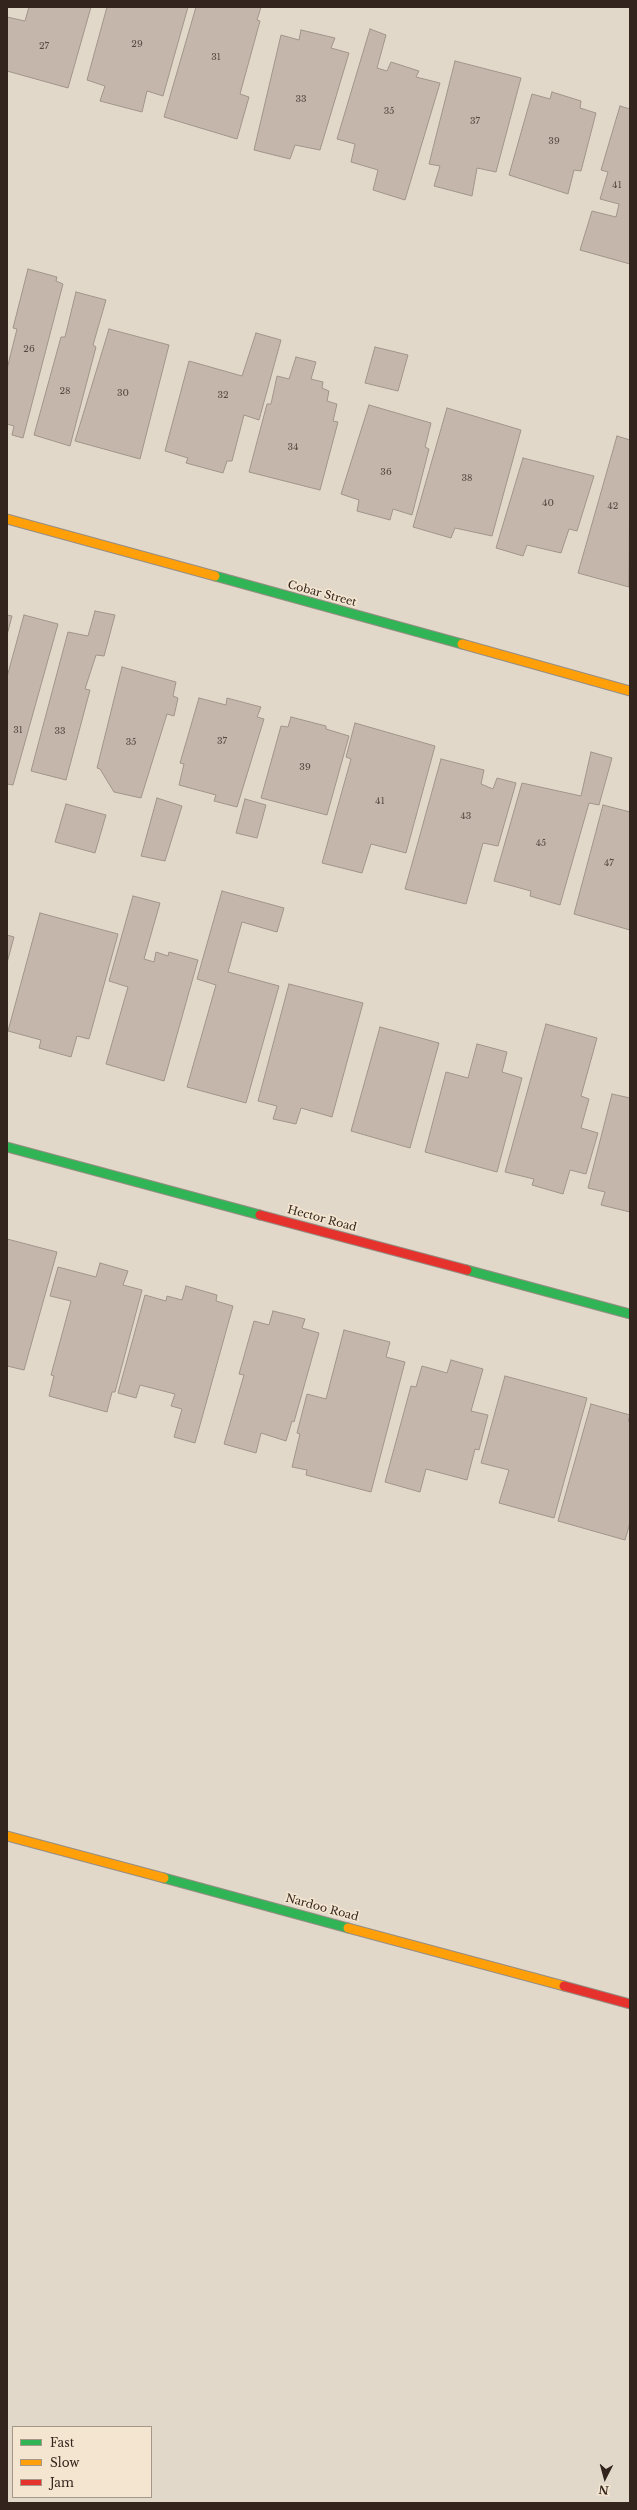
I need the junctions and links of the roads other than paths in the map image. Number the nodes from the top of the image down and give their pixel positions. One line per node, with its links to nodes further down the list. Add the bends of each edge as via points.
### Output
1 (7, 519): 2 (street, Cobar Street)
2 (630, 692)
3 (7, 1147): 4 (street, Hector Road)
4 (630, 1314)
5 (7, 1836): 6 (street, Nardoo Road)
6 (630, 2004)

